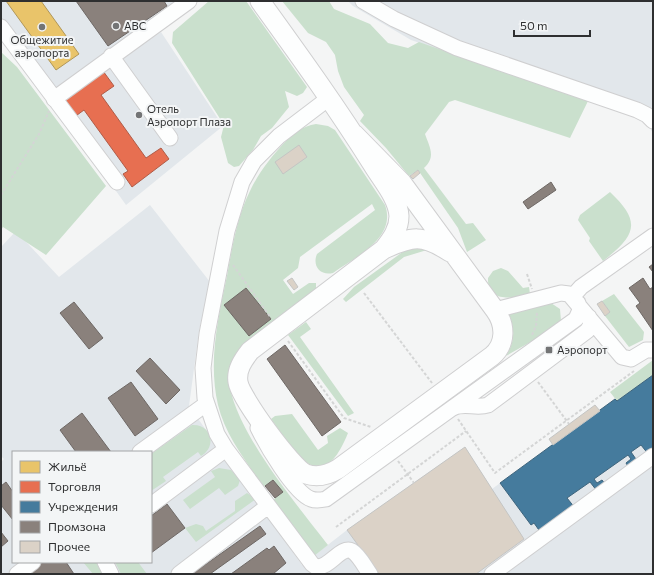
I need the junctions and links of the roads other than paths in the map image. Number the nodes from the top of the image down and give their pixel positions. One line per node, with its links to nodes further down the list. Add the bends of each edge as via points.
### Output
1 (189, 1): 5 (street)
2 (260, 1): 6 (main road)
3 (363, 1): 8 (street, via 394,19 457,48 637,110)
4 (1, 26): 7 (street)
5 (111, 56): 7 (street); 10 (street)
6 (329, 98): 9 (main road); 20 (street, via 279,136 254,162 242,182 231,215 205,346 203,368)
7 (54, 99): 11 (street)
8 (653, 121)
9 (354, 134): 13 (main road, via 397,206 398,225); 14 (main road, via 402,183)
10 (170, 138)
11 (117, 182)
12 (653, 236): 15 (street, via 581,287)
13 (384, 249): 14 (main road, via 407,239 419,238 430,241); 19 (main road, via 250,351 240,365 238,381)
14 (456, 256): 16 (main road)
15 (576, 300): 16 (street, via 565,293); 17 (street); 21 (street, via 580,310 576,319)
16 (496, 310): 19 (main road, via 502,323 503,338 496,352 330,473 313,476 295,467)
17 (590, 317): 18 (street, via 622,357 631,359 646,350); 21 (street, via 591,325 587,332 488,405 461,405)
18 (653, 350)
19 (244, 398): 21 (street, via 268,449 304,496 318,501 333,496)
20 (206, 404): 22 (street); 23 (street)
21 (452, 409)
22 (226, 449): 25 (street); 26 (street)
23 (141, 451)
24 (653, 456): 33 (street)
25 (264, 501): 31 (street); 32 (street, via 314,566 323,566 348,550 355,554)
26 (152, 504)
27 (32, 563): 29 (street)
28 (106, 563): 30 (street)
29 (17, 574)
30 (111, 574)
31 (179, 574)
32 (370, 574)
33 (492, 574)

